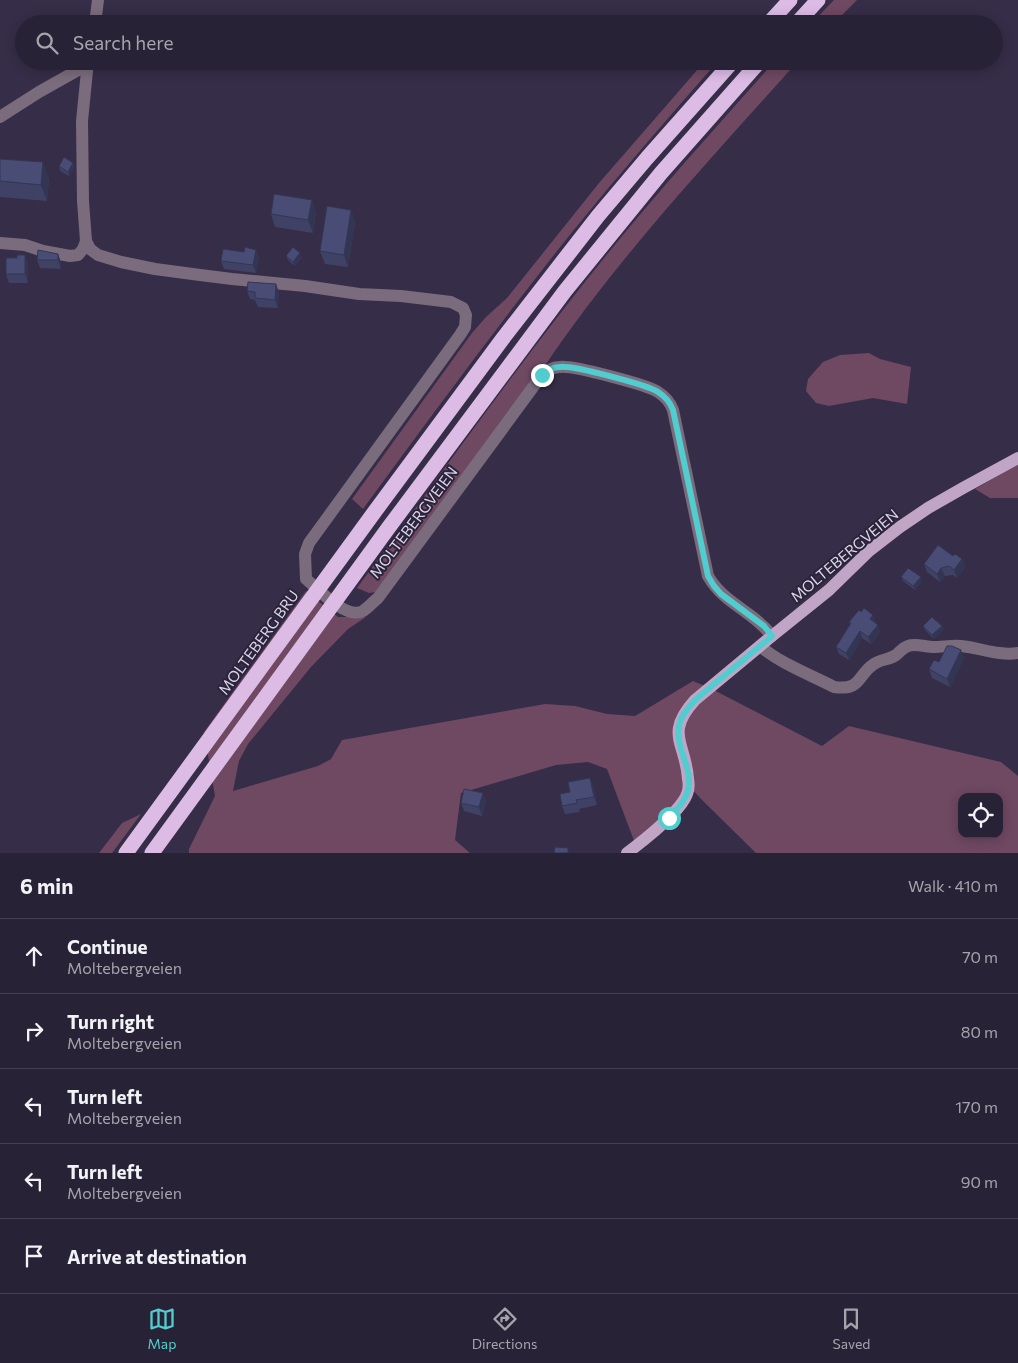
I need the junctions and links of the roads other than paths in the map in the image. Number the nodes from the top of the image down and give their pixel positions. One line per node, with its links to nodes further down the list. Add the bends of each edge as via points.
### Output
1 (98, 0): 4 (street)
2 (790, 0): 5 (highway)
3 (818, 0): 6 (highway)
4 (96, 15)
5 (776, 15)
6 (804, 15)
7 (76, 70): 11 (street)
8 (87, 70): 12 (street, via 82,121)
9 (725, 70): 20 (highway, MOLTEBERG BRU, via 598,216 510,329)
10 (752, 70): 21 (highway, via 614,229 518,352)
11 (0, 116)
12 (86, 241): 14 (street); 15 (street)
13 (0, 243): 14 (street)
14 (78, 255): 15 (street)
15 (98, 255): 17 (street, MOLTEBERGVEIEN, via 155,269 451,302 463,308 465,327 309,543 305,554 306,579 341,609 362,612 378,598 542,375 553,367 563,366 647,387 669,401 708,576 721,594 764,626)
16 (1018, 458): 17 (main road, MOLTEBERGVEIEN, via 900,527)
17 (772, 636): 18 (main road, MOLTEBERGVEIEN)
18 (760, 646): 19 (street, via 770,655 842,688 855,685 875,663 911,645 961,646 998,654); 22 (main road, MOLTEBERGVEIEN, via 687,709 678,730 688,772 687,795 669,818)
19 (1018, 653)
20 (126, 853)
21 (152, 853)
22 (627, 853)

